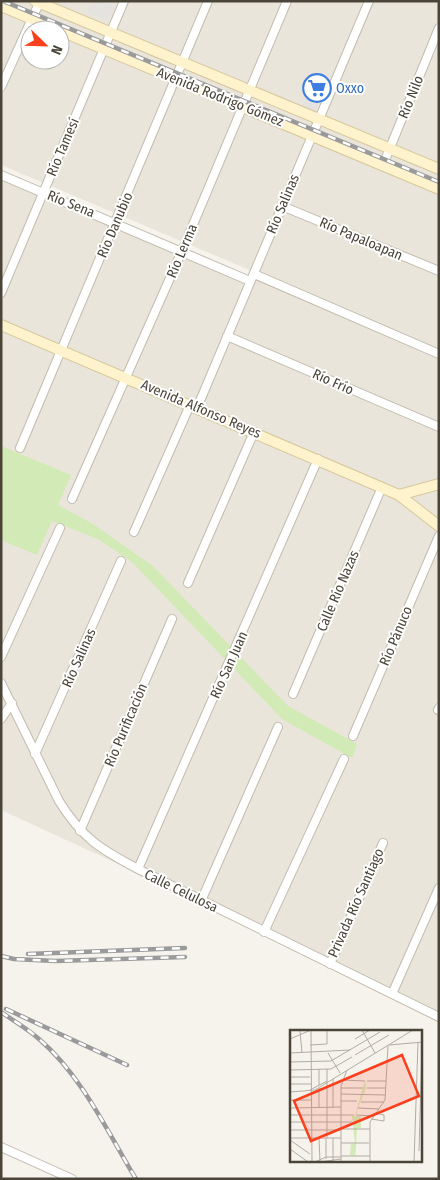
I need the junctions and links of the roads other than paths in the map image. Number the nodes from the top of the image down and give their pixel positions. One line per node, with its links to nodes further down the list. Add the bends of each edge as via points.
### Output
1 (124, 1): 9 (street, Río Tamesí)
2 (208, 1): 11 (street, Río Danubio)
3 (287, 1): 14 (street, Río Lerma)
4 (369, 1): 16 (street, Río Salinas)
5 (38, 2): 7 (street); 9 (main road, Avenida Rodrigo Gómez)
6 (1, 6): 7 (main road, Avenida Rodrigo Gómez)
7 (32, 18): 10 (main road, Avenida Rodrigo Gómez); 13 (street)
8 (439, 28): 18 (street, Río Nilo)
9 (111, 33): 10 (street, Río Tamesí); 11 (main road, Avenida Rodrigo Gómez)
10 (105, 48): 12 (main road, Avenida Rodrigo Gómez); 23 (street, Río Tamesí)
11 (182, 63): 12 (street, Río Danubio); 14 (main road, Avenida Rodrigo Gómez)
12 (175, 78): 15 (main road, Avenida Rodrigo Gómez); 25 (street, Río Danubio)
13 (2, 85)
14 (249, 91): 15 (street, Río Lerma); 16 (main road, Avenida Rodrigo Gómez)
15 (243, 106): 17 (main road, Avenida Rodrigo Gómez); 26 (street, Río Lerma)
16 (320, 119): 17 (street, Río Salinas); 18 (main road, Avenida Rodrigo Gómez)
17 (312, 135): 19 (main road, Avenida Rodrigo Gómez); 24 (street, Río Salinas)
18 (390, 148): 19 (street, Río Nilo); 20 (main road, Avenida Rodrigo Gómez)
19 (383, 165): 22 (main road, Avenida Rodrigo Gómez)
20 (439, 169)
21 (1, 174): 23 (street, Río Sena)
22 (439, 189)
23 (44, 193): 25 (street, Río Sena); 29 (street, Río Tamesí)
24 (282, 206): 27 (street, Río Papaloapan); 28 (street, Río Salinas)
25 (116, 222): 26 (street, Río Sena); 32 (street, Río Danubio)
26 (182, 251): 28 (street, Río Sena); 34 (street, Río Lerma)
27 (439, 272)
28 (252, 278): 31 (street, Río Salinas); 33 (street, Río Sena)
29 (1, 293)
30 (1, 325): 32 (main road, Avenida Alfonso Reyes)
31 (228, 336): 35 (street, Río Salinas); 36 (street, Río Frío)
32 (61, 350): 34 (main road, Avenida Alfonso Reyes); 38 (street, Río Danubio)
33 (439, 354)
34 (127, 378): 35 (main road, Avenida Alfonso Reyes); 43 (street, Río Lerma)
35 (194, 406): 37 (main road, Avenida Alfonso Reyes); 46 (street, Río Salinas)
36 (439, 427)
37 (254, 432): 39 (main road, Avenida Alfonso Reyes); 49 (street)
38 (20, 448)
39 (318, 459): 41 (main road, Avenida Alfonso Reyes); 62 (street, Río San Juan)
40 (439, 484): 42 (main road)
41 (382, 487): 42 (main road, Avenida Alfonso Reyes); 53 (street, Calle Río Nazas)
42 (399, 495): 44 (main road, Avenida Alfonso Reyes)
43 (72, 499)
44 (439, 526)
45 (60, 528): 51 (street)
46 (134, 532)
47 (439, 536): 57 (street, Río Pánuco)
48 (121, 561): 58 (street, Río Salinas)
49 (188, 583)
50 (172, 619): 60 (street, Río Purificación)
51 (1, 658)
52 (1, 683): 54 (street, Calle Celulosa)
53 (293, 694)
54 (12, 703): 55 (street); 58 (street, Calle Celulosa)
55 (1, 719)
56 (278, 727): 64 (street)
57 (353, 736)
58 (35, 754): 60 (street, Calle Celulosa, via 59,801)
59 (344, 758): 65 (street)
60 (80, 831): 62 (street, Calle Celulosa, via 103,851)
61 (383, 843): 66 (street, Privada Río Santiago)
62 (138, 870): 64 (street, Calle Celulosa)
63 (439, 888): 67 (street)
64 (201, 901): 65 (street, Calle Celulosa)
65 (264, 932): 66 (street, Calle Celulosa)
66 (330, 964): 67 (street, Calle Celulosa)
67 (392, 994): 68 (street, Calle Celulosa)
68 (439, 1017)
69 (1, 1146): 70 (street)
70 (72, 1179)

